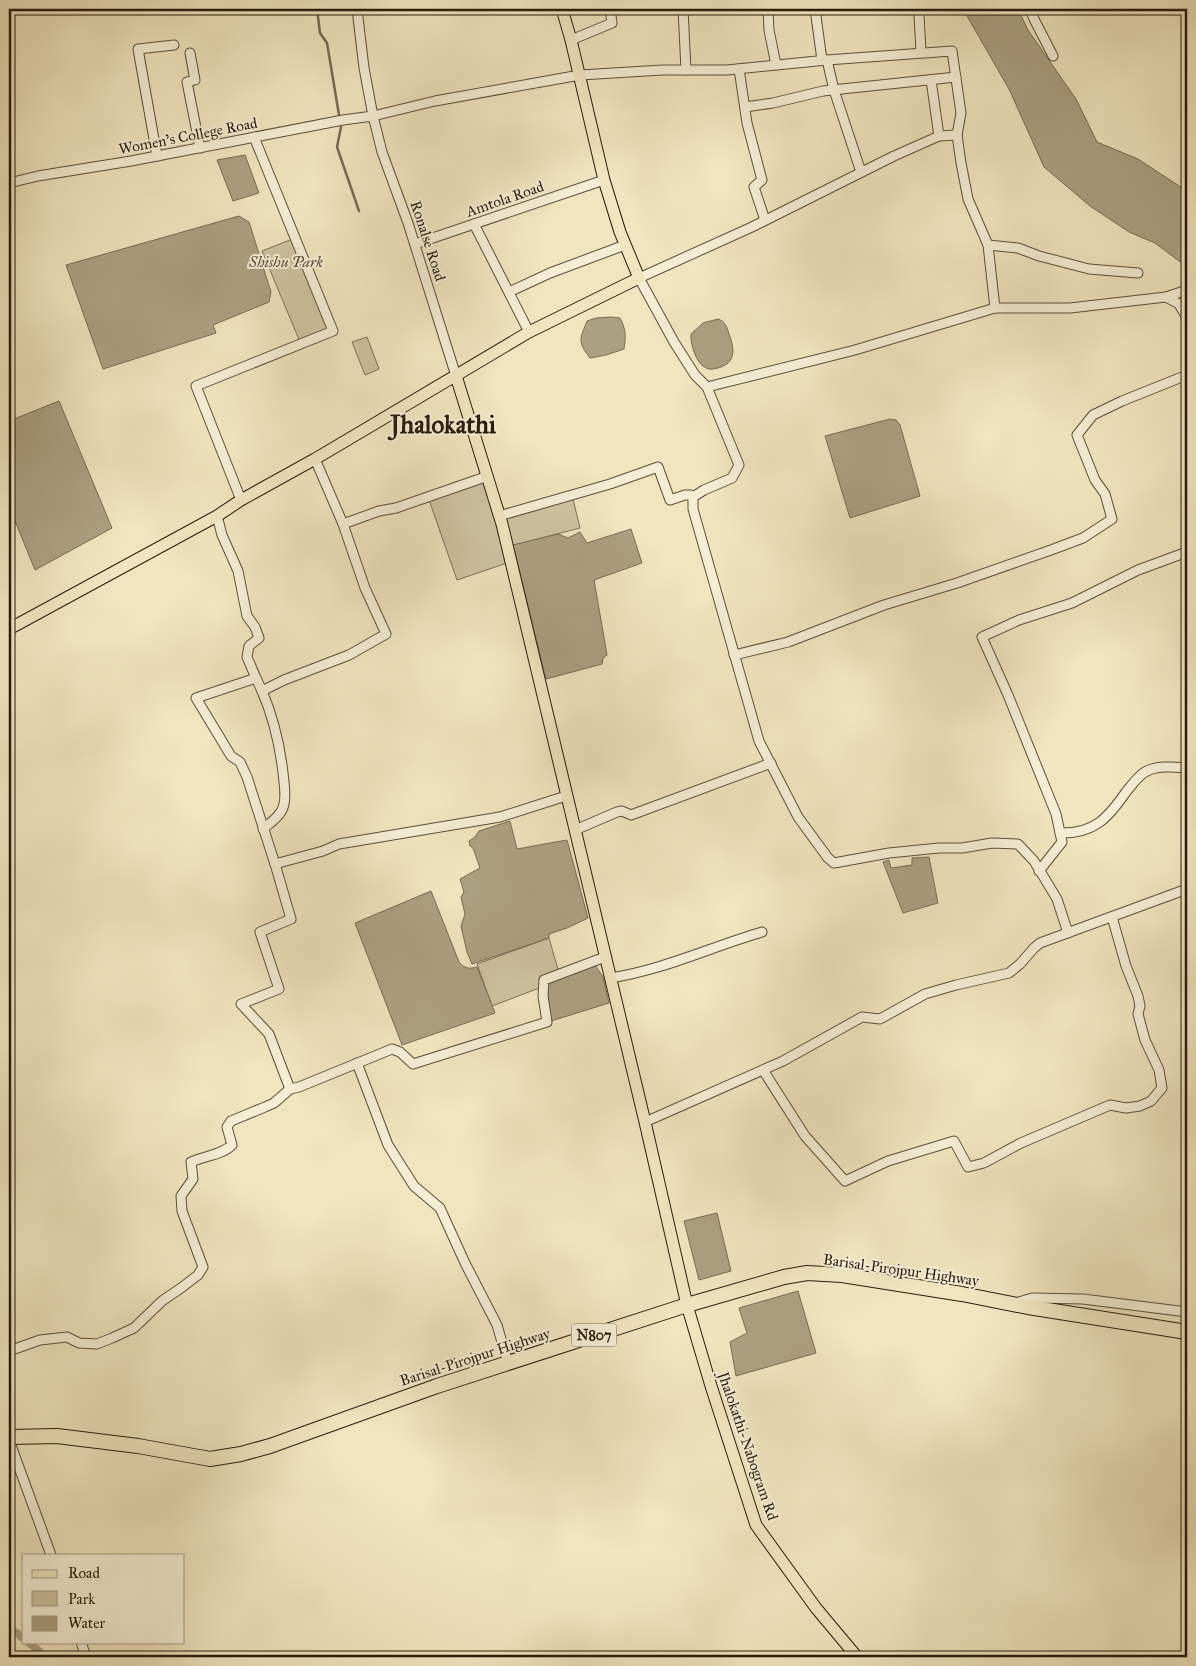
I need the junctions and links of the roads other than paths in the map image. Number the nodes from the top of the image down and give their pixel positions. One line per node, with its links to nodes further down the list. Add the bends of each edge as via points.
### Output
1 (358, 9): 23 (street, Ronalse Road)
2 (562, 9): 9 (main road)
3 (610, 9): 9 (street, via 612,23)
4 (683, 9): 17 (street)
5 (768, 9): 15 (street)
6 (815, 9): 14 (street)
7 (917, 9): 11 (street)
8 (1030, 9): 13 (street)
9 (571, 40): 18 (main road)
10 (174, 45): 28 (street, via 138,49)
11 (921, 52): 14 (street, Women's College Road); 19 (street, Women's College Road, via 952,51)
12 (190, 53): 27 (street, via 194,80 187,82)
13 (1053, 56)
14 (824, 60): 15 (street, Women's College Road); 21 (street)
15 (776, 65): 16 (street, Women's College Road)
16 (739, 69): 17 (street, Women's College Road); 22 (street)
17 (686, 70): 18 (street, Women's College Road)
18 (580, 75): 23 (street, Women's College Road, via 444,99); 30 (main road)
19 (956, 77): 20 (street); 24 (street, via 961,113)
20 (932, 80): 21 (street); 25 (street)
21 (834, 90): 22 (street); 29 (street)
22 (745, 107): 32 (street, via 762,180 754,187)
23 (373, 116): 26 (street, Women's College Road); 34 (street, Ronalse Road, via 382,152)
24 (957, 135): 25 (street); 36 (street, via 968,199)
25 (939, 136): 29 (street)
26 (254, 137): 27 (street, Women's College Road); 51 (street, via 333,331 196,386)
27 (200, 148): 28 (street, Women's College Road)
28 (156, 156): 31 (street, Women's College Road)
29 (861, 172): 32 (street)
30 (604, 180): 33 (street, Amtola Road); 35 (main road)
31 (9, 183)
32 (765, 220): 38 (street)
33 (474, 224): 34 (street, Amtola Road); 40 (street)
34 (415, 244): 46 (street, Ronalse Road)
35 (625, 245): 38 (main road); 40 (street)
36 (988, 245): 37 (street, via 1018,248 1089,269); 42 (street)
37 (1138, 272)
38 (639, 278): 44 (main road); 47 (street, via 674,342)
39 (1187, 290): 41 (street)
40 (510, 292): 44 (street)
41 (1166, 297): 42 (street, via 1070,308); 43 (street, via 1179,304)
42 (995, 308): 47 (street, via 856,350)
43 (1187, 318)
44 (529, 332): 46 (main road)
45 (1187, 375): 57 (street, via 1093,415 1077,435 1095,480 1105,494 1112,519 1083,538 884,605 788,642)
46 (456, 376): 48 (main road); 49 (main road, Jhalokathi-Nabogram Rd)
47 (706, 388): 50 (street, via 739,465 732,478)
48 (315, 459): 51 (main road); 54 (street)
49 (488, 476): 53 (main road, Jhalokathi-Nabogram Rd); 54 (street)
50 (693, 497): 53 (street, via 685,495 670,500 658,467); 57 (street, via 693,509)
51 (241, 500): 52 (main road)
52 (217, 516): 56 (main road); 58 (street, via 238,571 247,616 259,638 249,646 247,657)
53 (499, 516): 62 (main road, Jhalokathi-Nabogram Rd)
54 (343, 524): 59 (street, via 365,588 386,634 349,656)
55 (1187, 552): 65 (street, via 1138,570 1072,603 1019,620 982,637 1056,814)
56 (9, 629)
57 (734, 655): 60 (street, via 759,741)
58 (256, 678): 59 (street); 63 (street, via 196,698 231,756 240,762)
59 (262, 691): 63 (street, via 278,737 285,792 283,808)
60 (770, 763): 64 (street, via 631,815 617,812); 67 (street, via 798,817 834,863 905,851 992,843 1018,844)
61 (1187, 768): 65 (street, via 1159,768 1144,772 1100,824 1085,830)
62 (566, 796): 64 (main road, Jhalokathi-Nabogram Rd); 66 (street, via 500,817 338,844)
63 (263, 829): 66 (street)
64 (575, 830): 72 (main road, Jhalokathi-Nabogram Rd)
65 (1060, 833): 67 (street, via 1062,842)
66 (275, 864): 76 (street, via 291,919 260,932 279,989 241,1004 269,1034)
67 (1039, 871): 71 (street, via 1057,899)
68 (1187, 889): 69 (street)
69 (1112, 917): 71 (street); 75 (street, via 1138,996 1138,1014 1145,1040 1159,1070 1162,1088 1151,1101 1140,1106 1110,1105 1021,1143 984,1163 968,1167 954,1140 888,1161 845,1181 805,1136)
70 (762, 932): 73 (street, via 723,943 674,963)
71 (1068, 933): 75 (street, via 1040,942 1009,973 924,994 880,1019 862,1017)
72 (605, 957): 73 (main road, Jhalokathi-Nabogram Rd); 74 (street, via 544,980 547,1022 413,1064 392,1049)
73 (610, 978): 77 (main road, Jhalokathi-Nabogram Rd)
74 (357, 1064): 76 (street); 83 (street, via 388,1145 414,1186 440,1208 464,1263 497,1325)
75 (763, 1070): 77 (street)
76 (290, 1089): 82 (street, via 274,1102 230,1121 227,1127 232,1145 227,1150 191,1162 193,1179 181,1196 182,1211 203,1267 198,1275 162,1301 134,1328 112,1338 97,1344 79,1343 66,1337 40,1340)
77 (645, 1122): 79 (main road, Jhalokathi-Nabogram Rd)
78 (1012, 1304): 79 (highway, Barisal-Pirojpur Highway / N807, via 842,1275 807,1273); 80 (street, via 1032,1298 1083,1299); 81 (highway, Barisal-Pirojpur Highway / N807)
79 (687, 1305): 83 (highway, Barisal-Pirojpur Highway / N807); 88 (main road, Jhalokathi-Nabogram Rd, via 756,1525)
80 (1187, 1312)
81 (1187, 1332)
82 (9, 1351)
83 (508, 1363): 84 (highway, Barisal-Pirojpur Highway / N807, via 270,1446 218,1458 57,1436)
84 (9, 1439): 85 (street)
85 (51, 1554)
86 (82, 1644): 87 (street)
87 (86, 1657)
88 (856, 1657)

